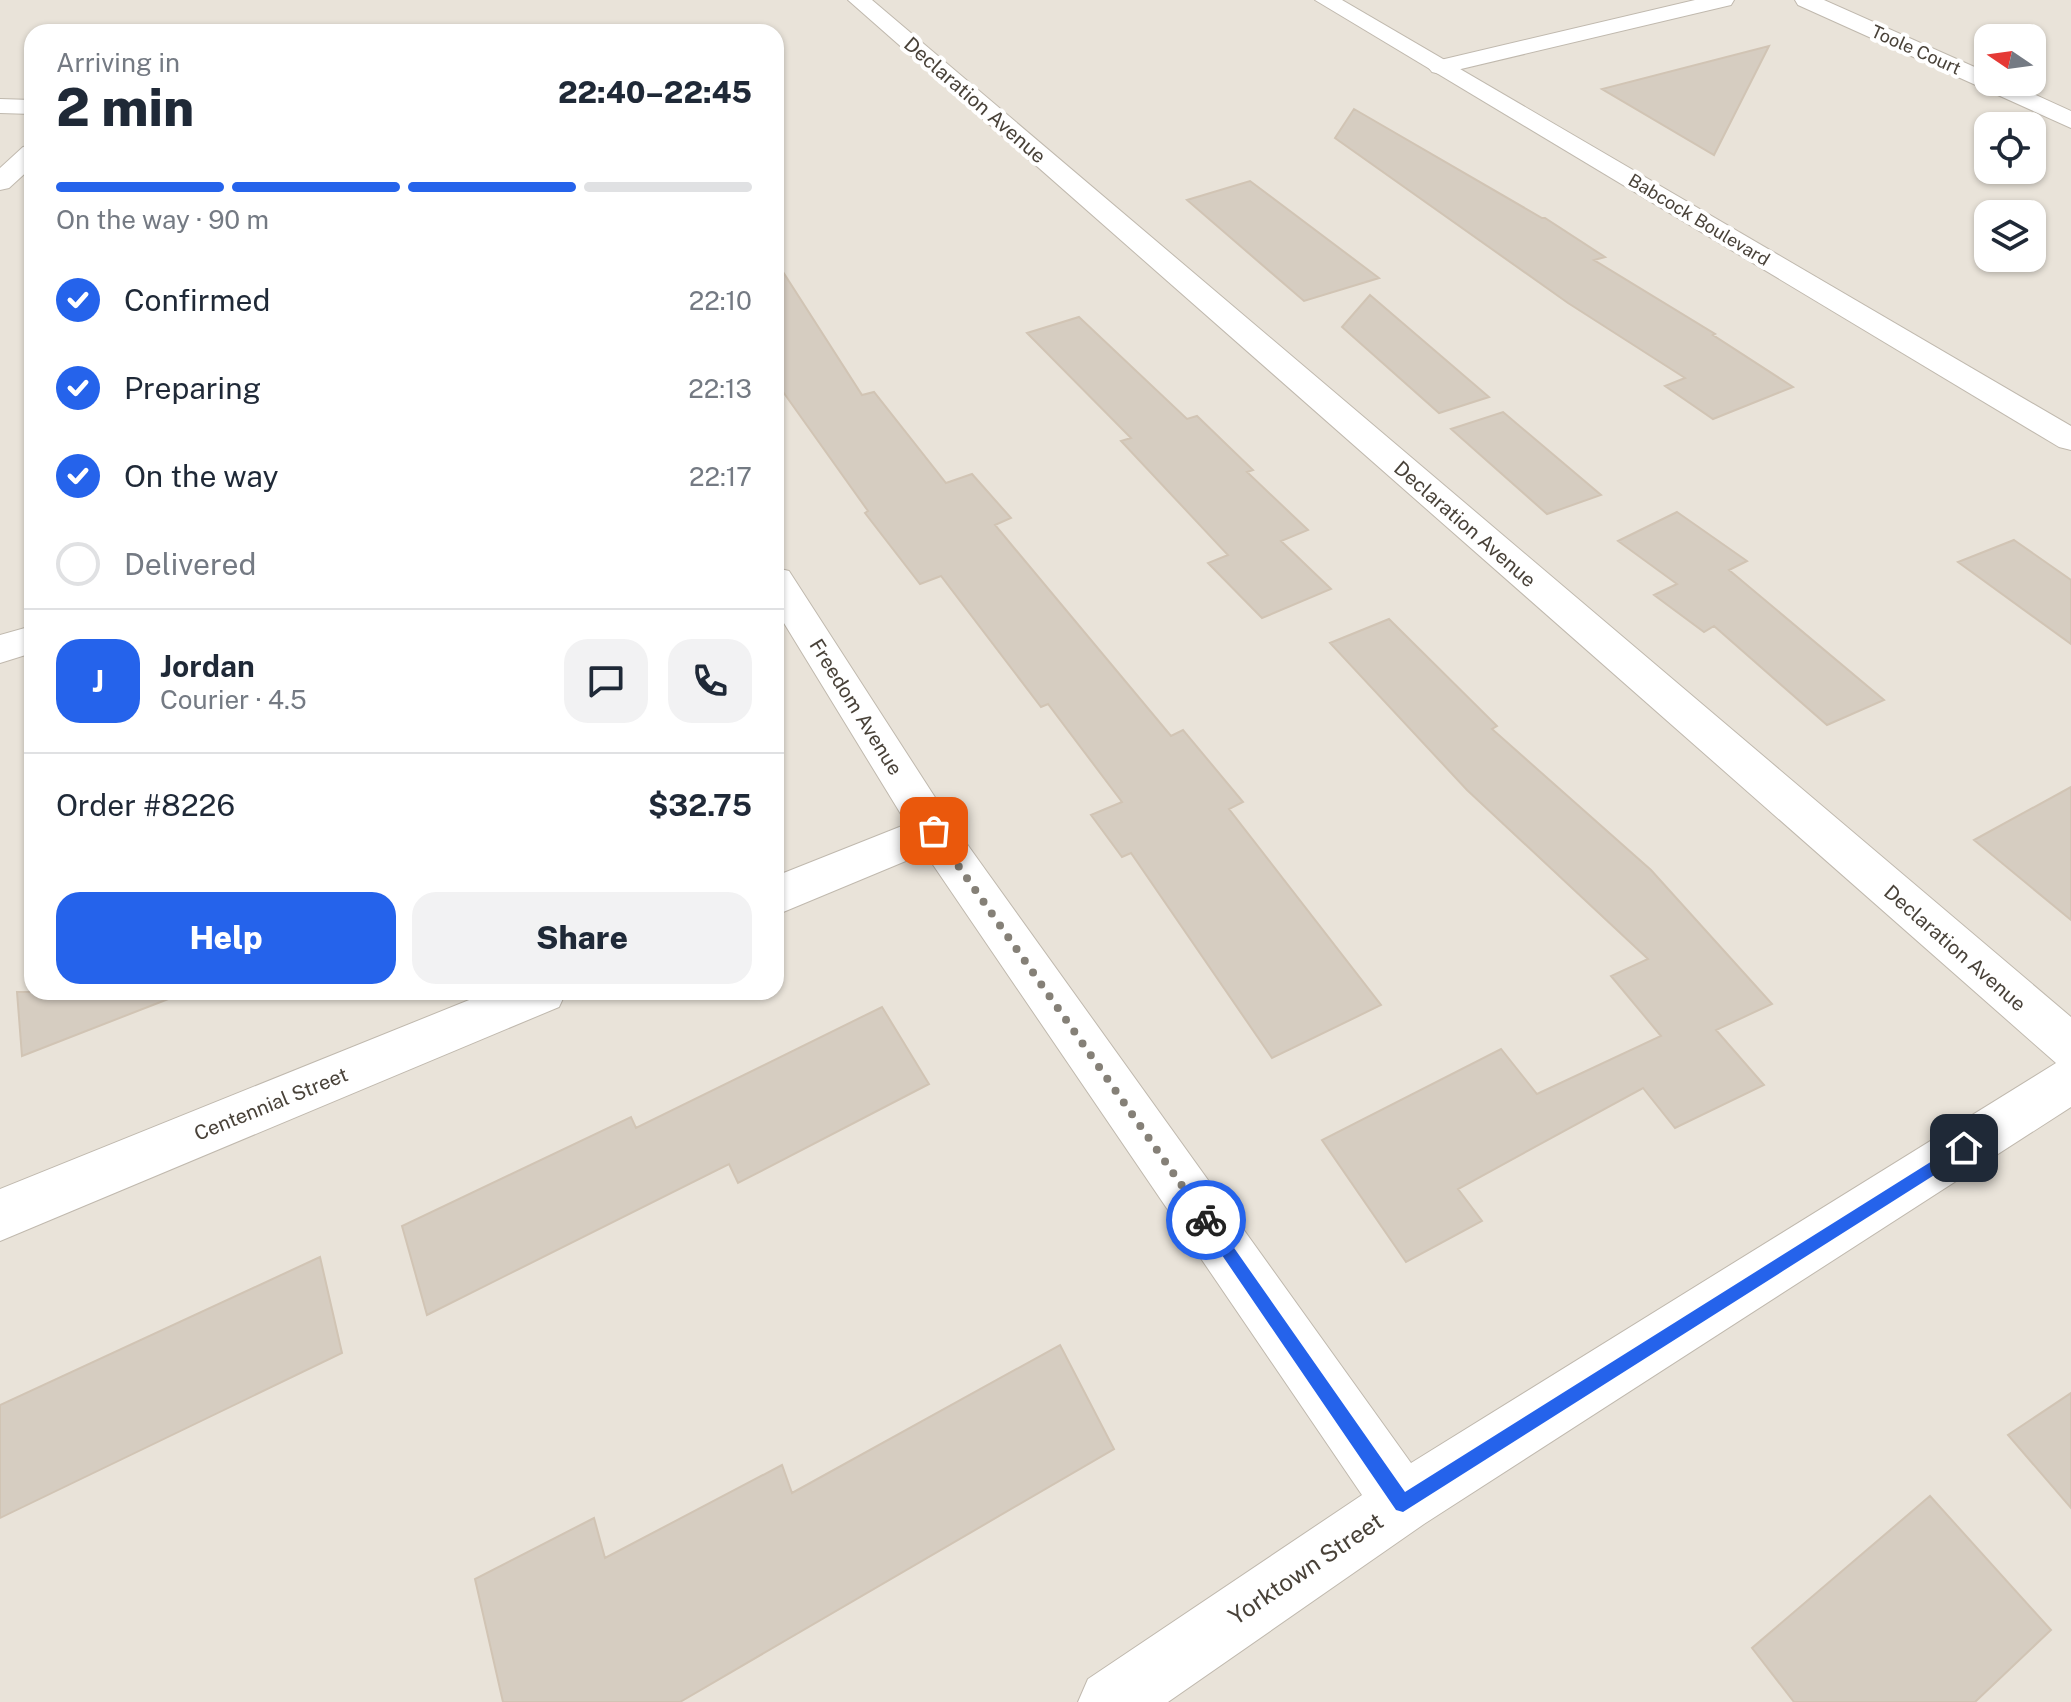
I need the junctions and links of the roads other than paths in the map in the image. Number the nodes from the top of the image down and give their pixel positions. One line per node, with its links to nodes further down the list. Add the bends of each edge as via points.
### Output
1 (859, 0): 18 (street, Declaration Avenue)
2 (1326, 0): 5 (street, Babcock Boulevard)
3 (1723, 0): 5 (street)
4 (1806, 0): 8 (street, Toole Court)
5 (1440, 67): 11 (street, Babcock Boulevard)
6 (0, 106): 7 (street)
7 (24, 107)
8 (2071, 120)
9 (24, 160): 10 (street)
10 (0, 182)
11 (2071, 440)
12 (784, 593): 15 (street, Freedom Avenue)
13 (24, 642): 14 (street)
14 (0, 649)
15 (934, 831): 16 (street); 21 (street, Freedom Avenue)
16 (784, 893)
17 (523, 1000): 20 (street, Centennial Street)
18 (2071, 1047)
19 (2071, 1080): 21 (street, Yorktown Street)
20 (0, 1215)
21 (1403, 1503): 22 (street, Yorktown Street)
22 (1111, 1702)

